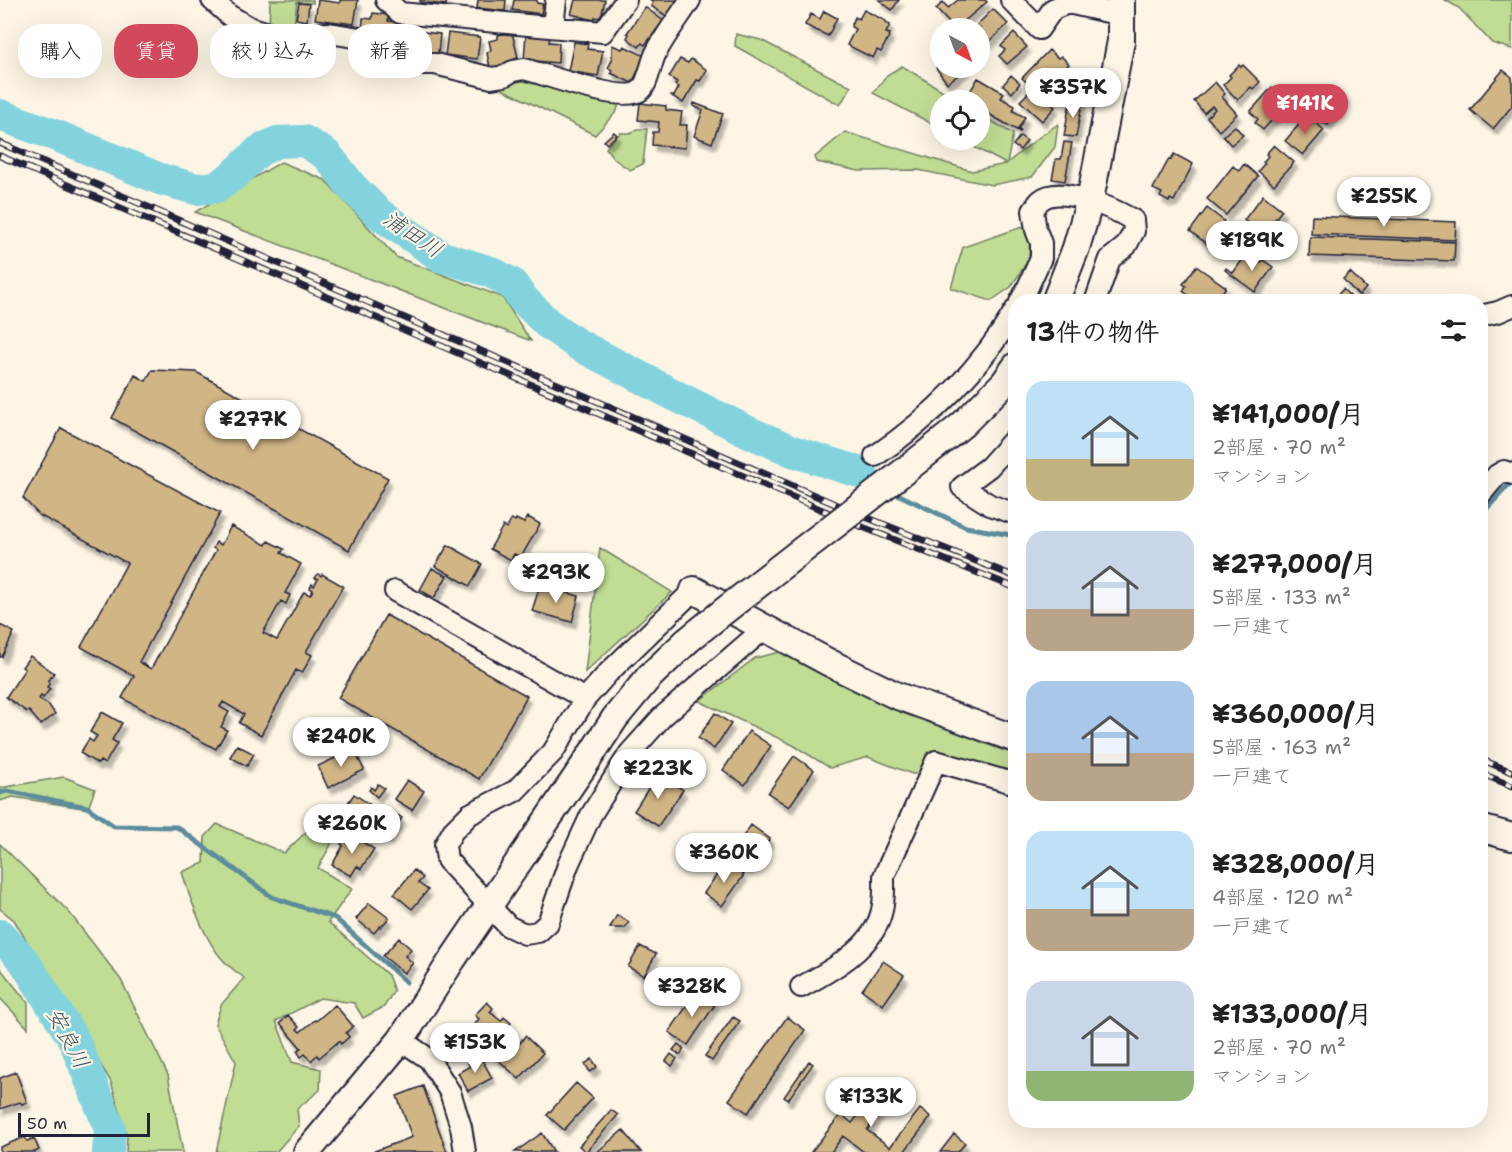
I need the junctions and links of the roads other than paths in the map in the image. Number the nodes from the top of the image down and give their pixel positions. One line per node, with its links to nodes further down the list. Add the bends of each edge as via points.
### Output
1 (212, 0): 5 (street, via 249,27 275,35 329,33 360,38 389,60 435,64 492,78 524,69 600,91 625,94 643,88 656,54)
2 (386, 0): 8 (street, via 400,13)
3 (556, 0): 9 (street)
4 (626, 0): 9 (street, via 603,32)
5 (690, 0)
6 (1011, 0): 7 (street, via 1039,29 1053,9 1068,3)
7 (1121, 8): 10 (street, via 1121,41)
8 (461, 9): 9 (street)
9 (553, 27)
10 (1090, 200): 11 (street, via 1056,194 1037,205 1033,211 1041,258); 12 (street); 13 (street, via 1133,220 1134,231 1126,246 1110,259)
11 (1024, 294)
12 (1058, 294)
13 (1098, 294)
14 (1512, 306): 15 (street)
15 (1488, 314)
16 (1008, 322): 19 (street, via 951,393)
17 (1008, 377): 31 (street, bridge, via 963,424 730,606 649,677 615,717)
18 (1008, 446): 22 (street, via 989,467 962,487)
19 (875, 456)
20 (1510, 473): 21 (street, via 1497,475)
21 (1488, 486)
22 (1008, 511)
23 (694, 590): 25 (street); 26 (street)
24 (395, 591): 26 (street)
25 (765, 628): 27 (street, via 895,695); 31 (street, via 663,717 630,754 591,815 548,923 538,932 525,934 508,926)
26 (585, 699): 31 (street, via 553,752 515,791 470,814 453,831 446,845 447,860)
27 (1008, 736)
28 (1008, 782): 32 (street, via 936,761 884,876 881,916 867,942 835,968)
29 (1488, 830): 30 (street)
30 (1512, 837)
31 (488, 906): 33 (street)
32 (801, 987)
33 (400, 1040): 34 (street); 35 (street, via 429,1059 450,1092 462,1127)
34 (307, 1152)
35 (465, 1152)

